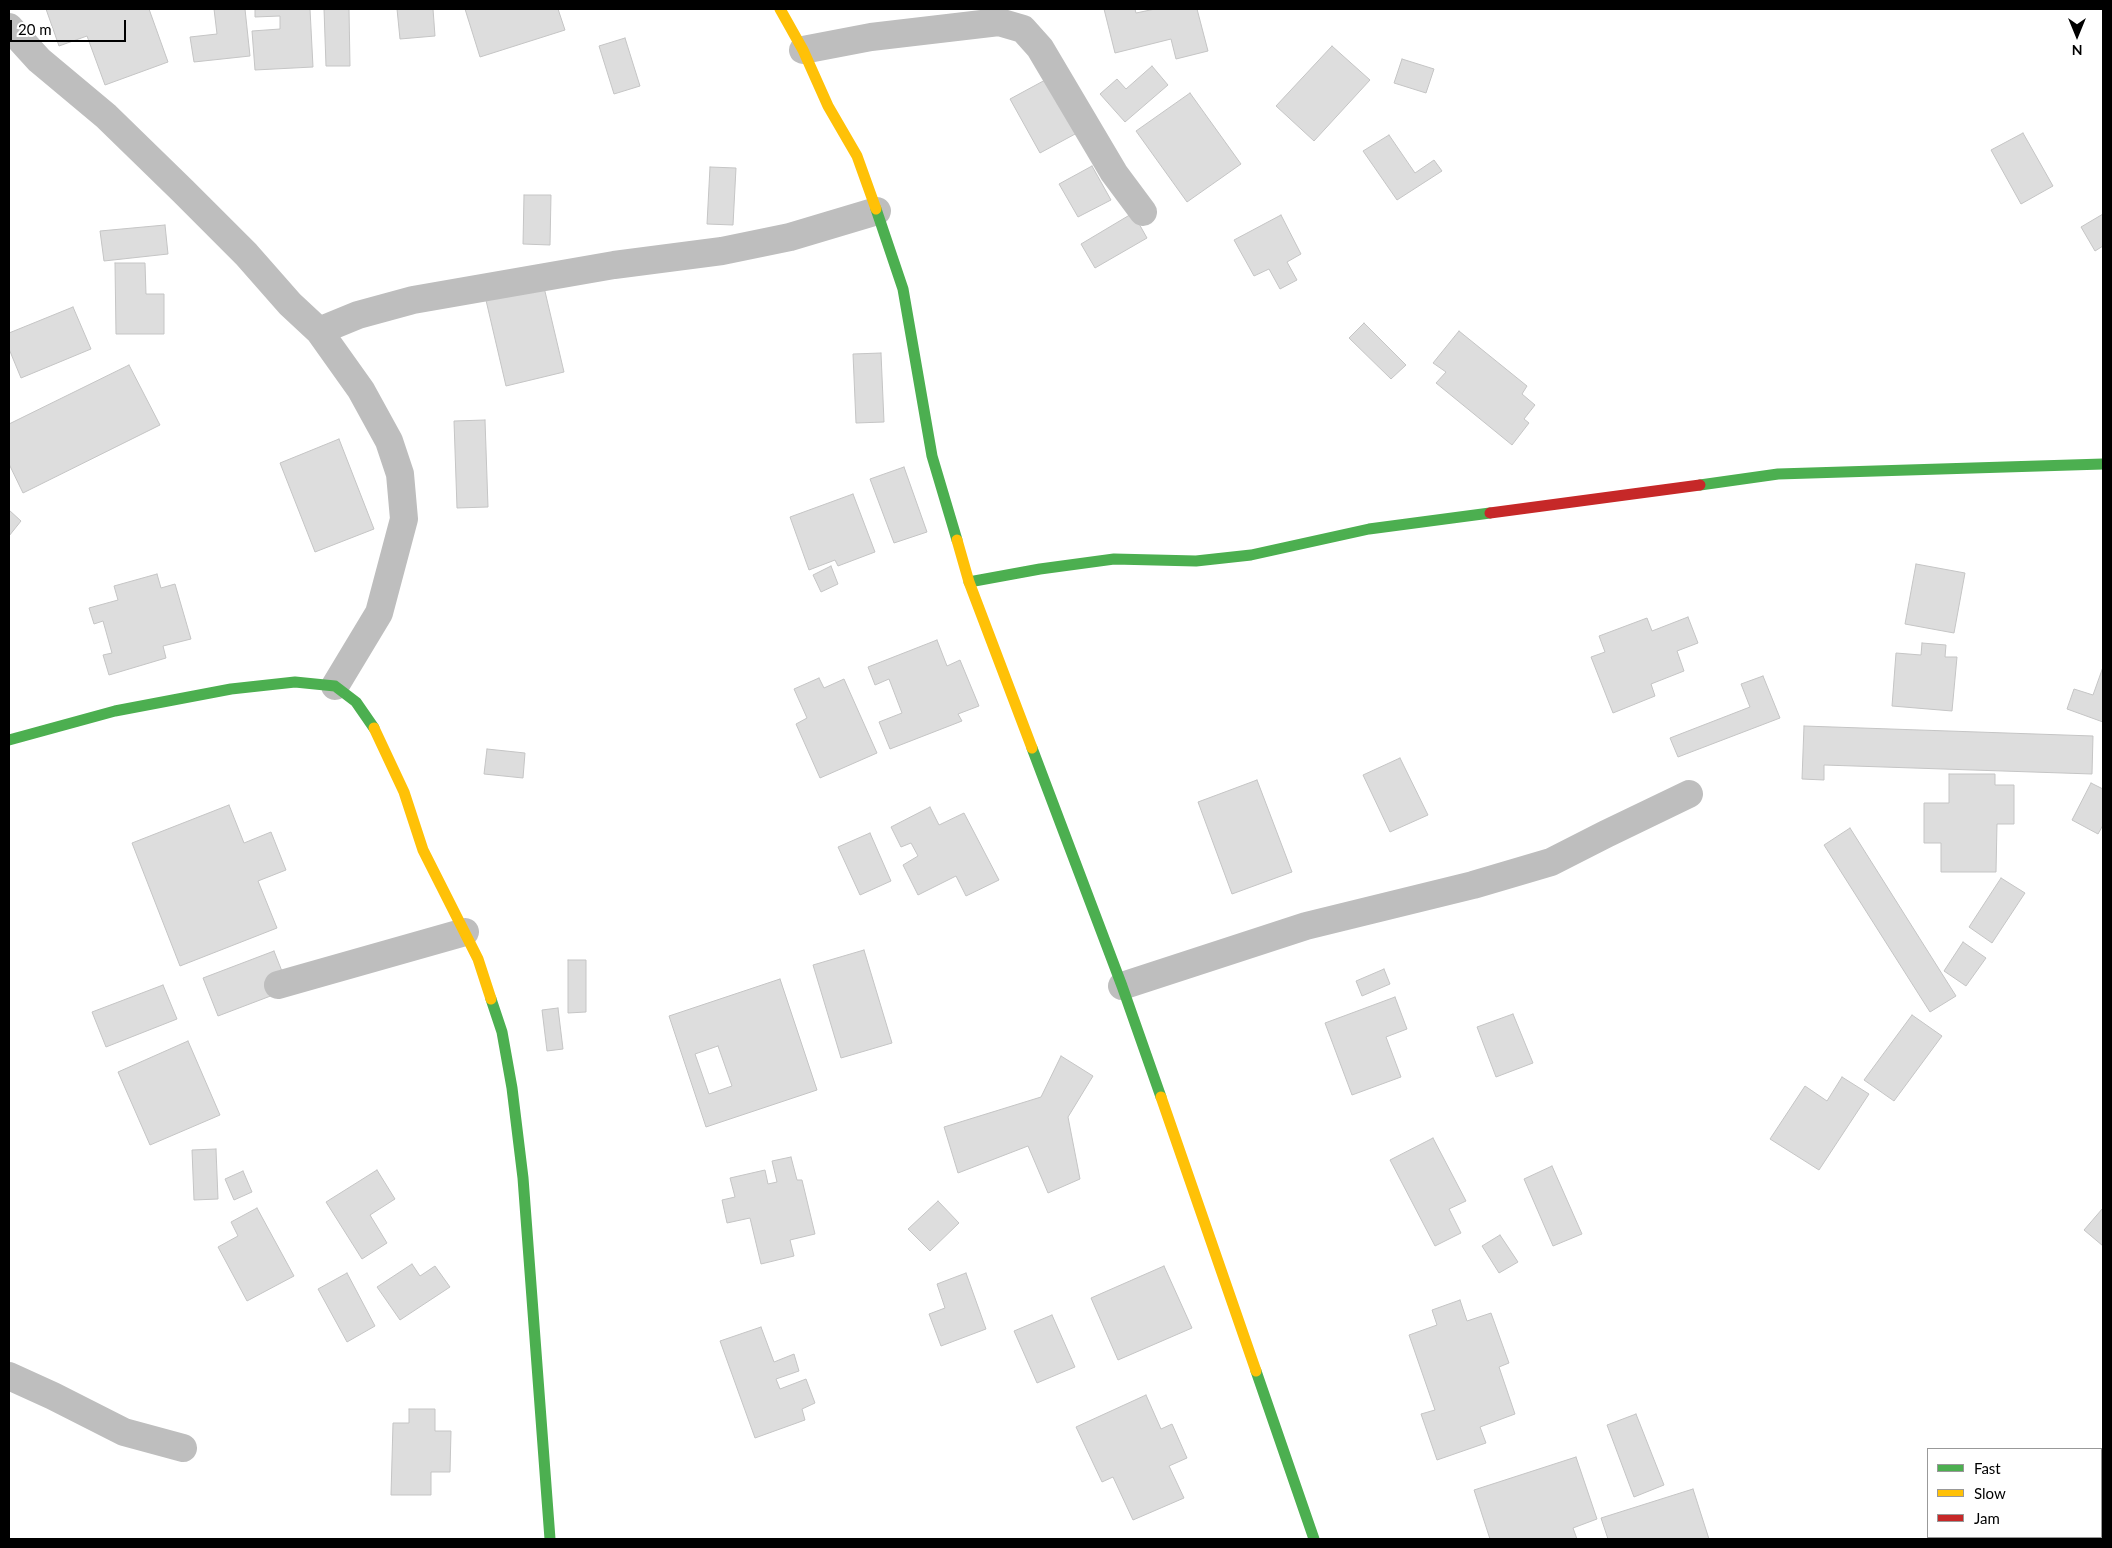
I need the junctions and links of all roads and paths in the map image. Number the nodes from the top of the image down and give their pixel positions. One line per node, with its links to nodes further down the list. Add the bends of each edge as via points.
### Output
1 (780, 9): 3 (street)
2 (9, 27): 6 (street, via 39,60 106,116 183,191)
3 (804, 50): 4 (street, via 828,106 857,156); 5 (street, via 871,37 999,22 1022,29 1040,48 1114,173)
4 (877, 211): 6 (street, via 790,237 722,251 614,265 413,300 358,315); 8 (street, via 903,289 932,456)
5 (1143, 212)
6 (319, 331): 9 (street, via 361,390 389,441 400,474 404,519 379,613)
7 (2103, 464): 8 (street, via 1778,474 1369,529 1251,555 1196,561 1114,559)
8 (969, 582): 14 (street)
9 (335, 686): 10 (street, via 295,682 231,689 114,711); 12 (street, via 356,702 377,733 404,792 423,850)
10 (9, 740)
11 (1690, 794): 14 (street, via 1551,862 1473,885 1306,926)
12 (464, 932): 13 (street); 17 (street, via 478,959 502,1032 512,1088 524,1178)
13 (278, 985)
14 (1122, 986): 18 (street)
15 (9, 1376): 16 (street, via 124,1432)
16 (183, 1448)
17 (550, 1539)
18 (1314, 1539)

